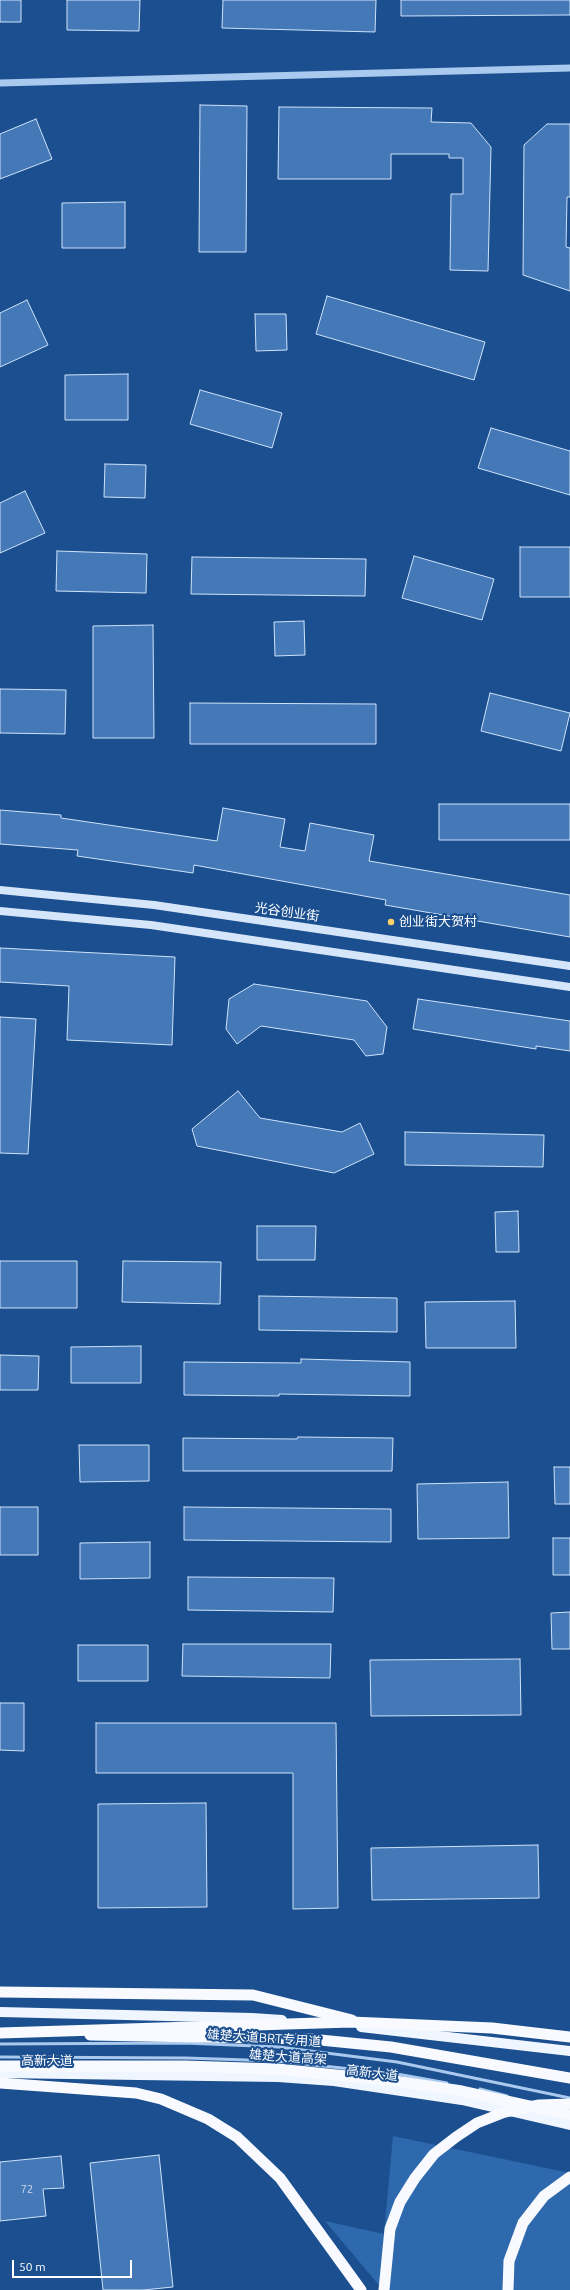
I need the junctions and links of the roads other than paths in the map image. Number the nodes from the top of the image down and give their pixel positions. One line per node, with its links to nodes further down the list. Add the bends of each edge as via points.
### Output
1 (570, 68): 2 (street)
2 (0, 83)
3 (0, 890): 5 (main road, 光谷创业街, via 154,905)
4 (0, 911): 6 (main road, via 151,925)
5 (570, 966)
6 (570, 987)
7 (0, 1992): 9 (highway, via 253,1995)
8 (0, 2012): 9 (main road, via 252,2018)
9 (392, 2030): 13 (main road)
10 (0, 2034): 11 (highway, bridge, via 351,2022 492,2028); 17 (highway, 雄楚大道高架, bridge, via 310,2039 391,2046)
11 (570, 2037)
12 (0, 2044): 24 (lane, 雄楚大道BRT专用道, via 279,2047 397,2062)
13 (570, 2051)
14 (0, 2057): 19 (lane, 雄楚大道BRT专用道, via 277,2061 397,2074)
15 (0, 2066): 28 (highway, 雄楚大道高架, bridge, via 185,2066 306,2071 462,2091)
16 (0, 2073): 29 (main road, 高新大道, via 270,2076 462,2100)
17 (570, 2078)
18 (0, 2083): 31 (highway, via 136,2093 161,2099 208,2119 237,2137 280,2178)
19 (451, 2084)
20 (459, 2086): 21 (lane)
21 (466, 2087)
22 (474, 2088): 23 (lane)
23 (511, 2096)
24 (570, 2098)
25 (533, 2102): 27 (lane)
26 (570, 2104): 32 (highway, bridge, via 539,2105 505,2112 477,2123 434,2154 400,2202 390,2229)
27 (570, 2111)
28 (570, 2115)
29 (570, 2125)
30 (570, 2177): 33 (highway, via 544,2196 523,2224 509,2261)
31 (361, 2290)
32 (384, 2290)
33 (508, 2290)

